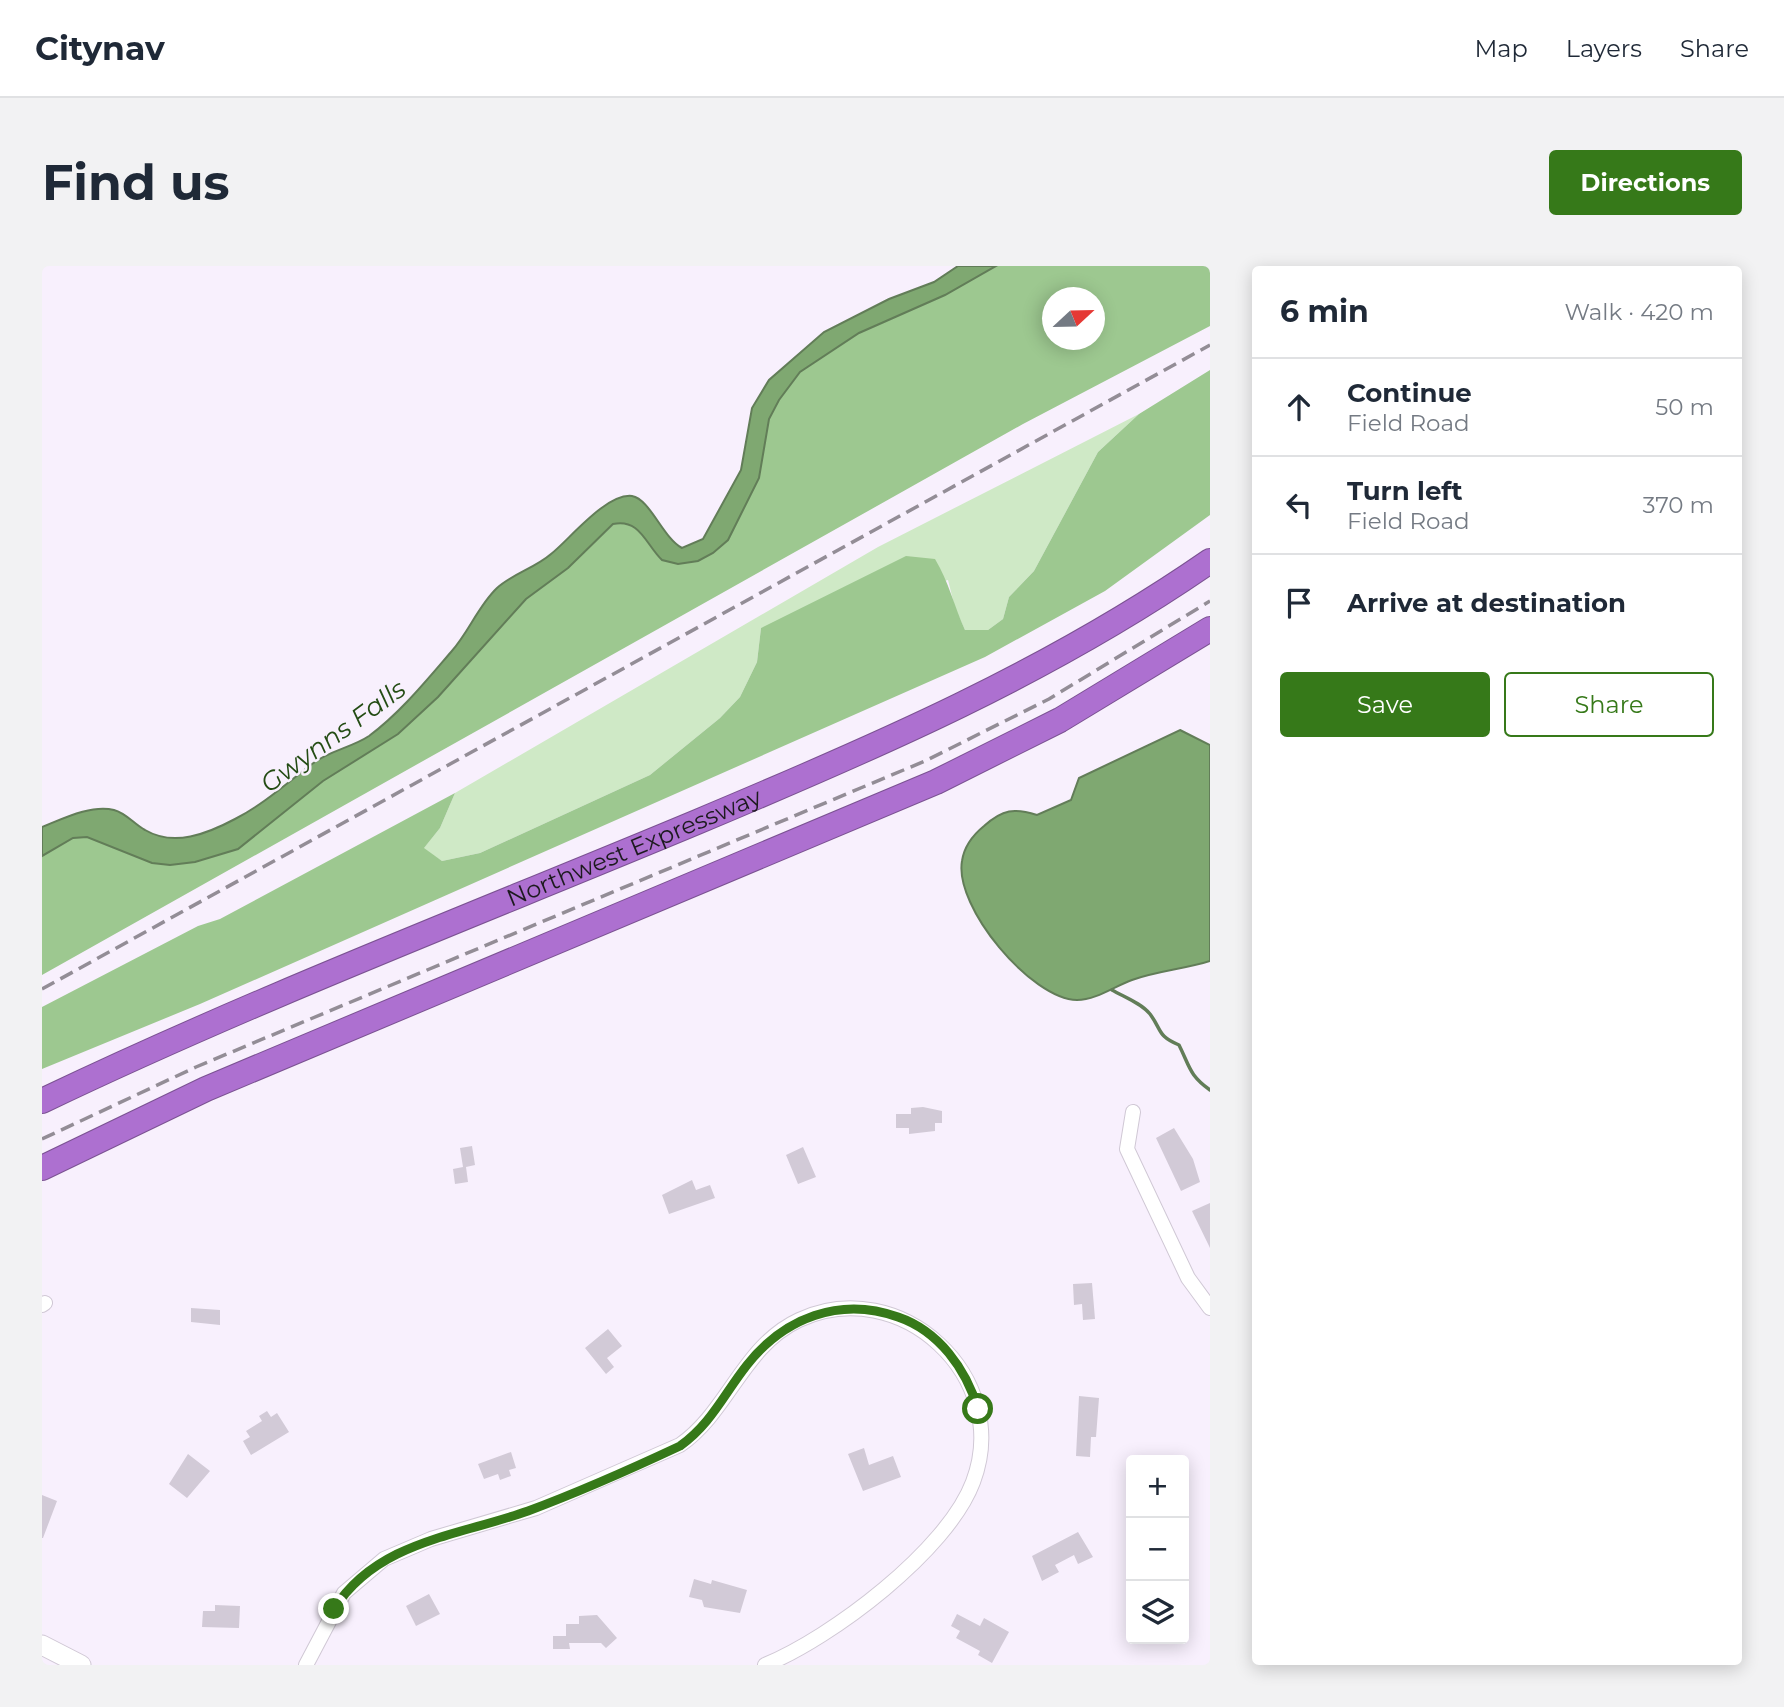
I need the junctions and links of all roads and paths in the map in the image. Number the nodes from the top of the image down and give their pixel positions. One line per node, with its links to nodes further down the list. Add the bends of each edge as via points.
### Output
1 (1210, 561): 3 (highway, Northwest Expressway, via 1043,664 909,731 182,1037)
2 (1210, 629): 5 (highway, via 1060,720 936,782 206,1089)
3 (42, 1101)
4 (1133, 1112): 6 (street, via 1127,1149 1188,1278)
5 (42, 1168)
6 (1210, 1308)
7 (42, 1645): 8 (main road)
8 (81, 1665)
9 (306, 1665): 10 (street, via 344,1593 384,1559 431,1539 536,1508 680,1446 715,1415 746,1366 784,1328 819,1313 854,1308 906,1320 942,1345 973,1393 981,1446 973,1482 938,1535 897,1577 825,1633)
10 (765, 1665)

